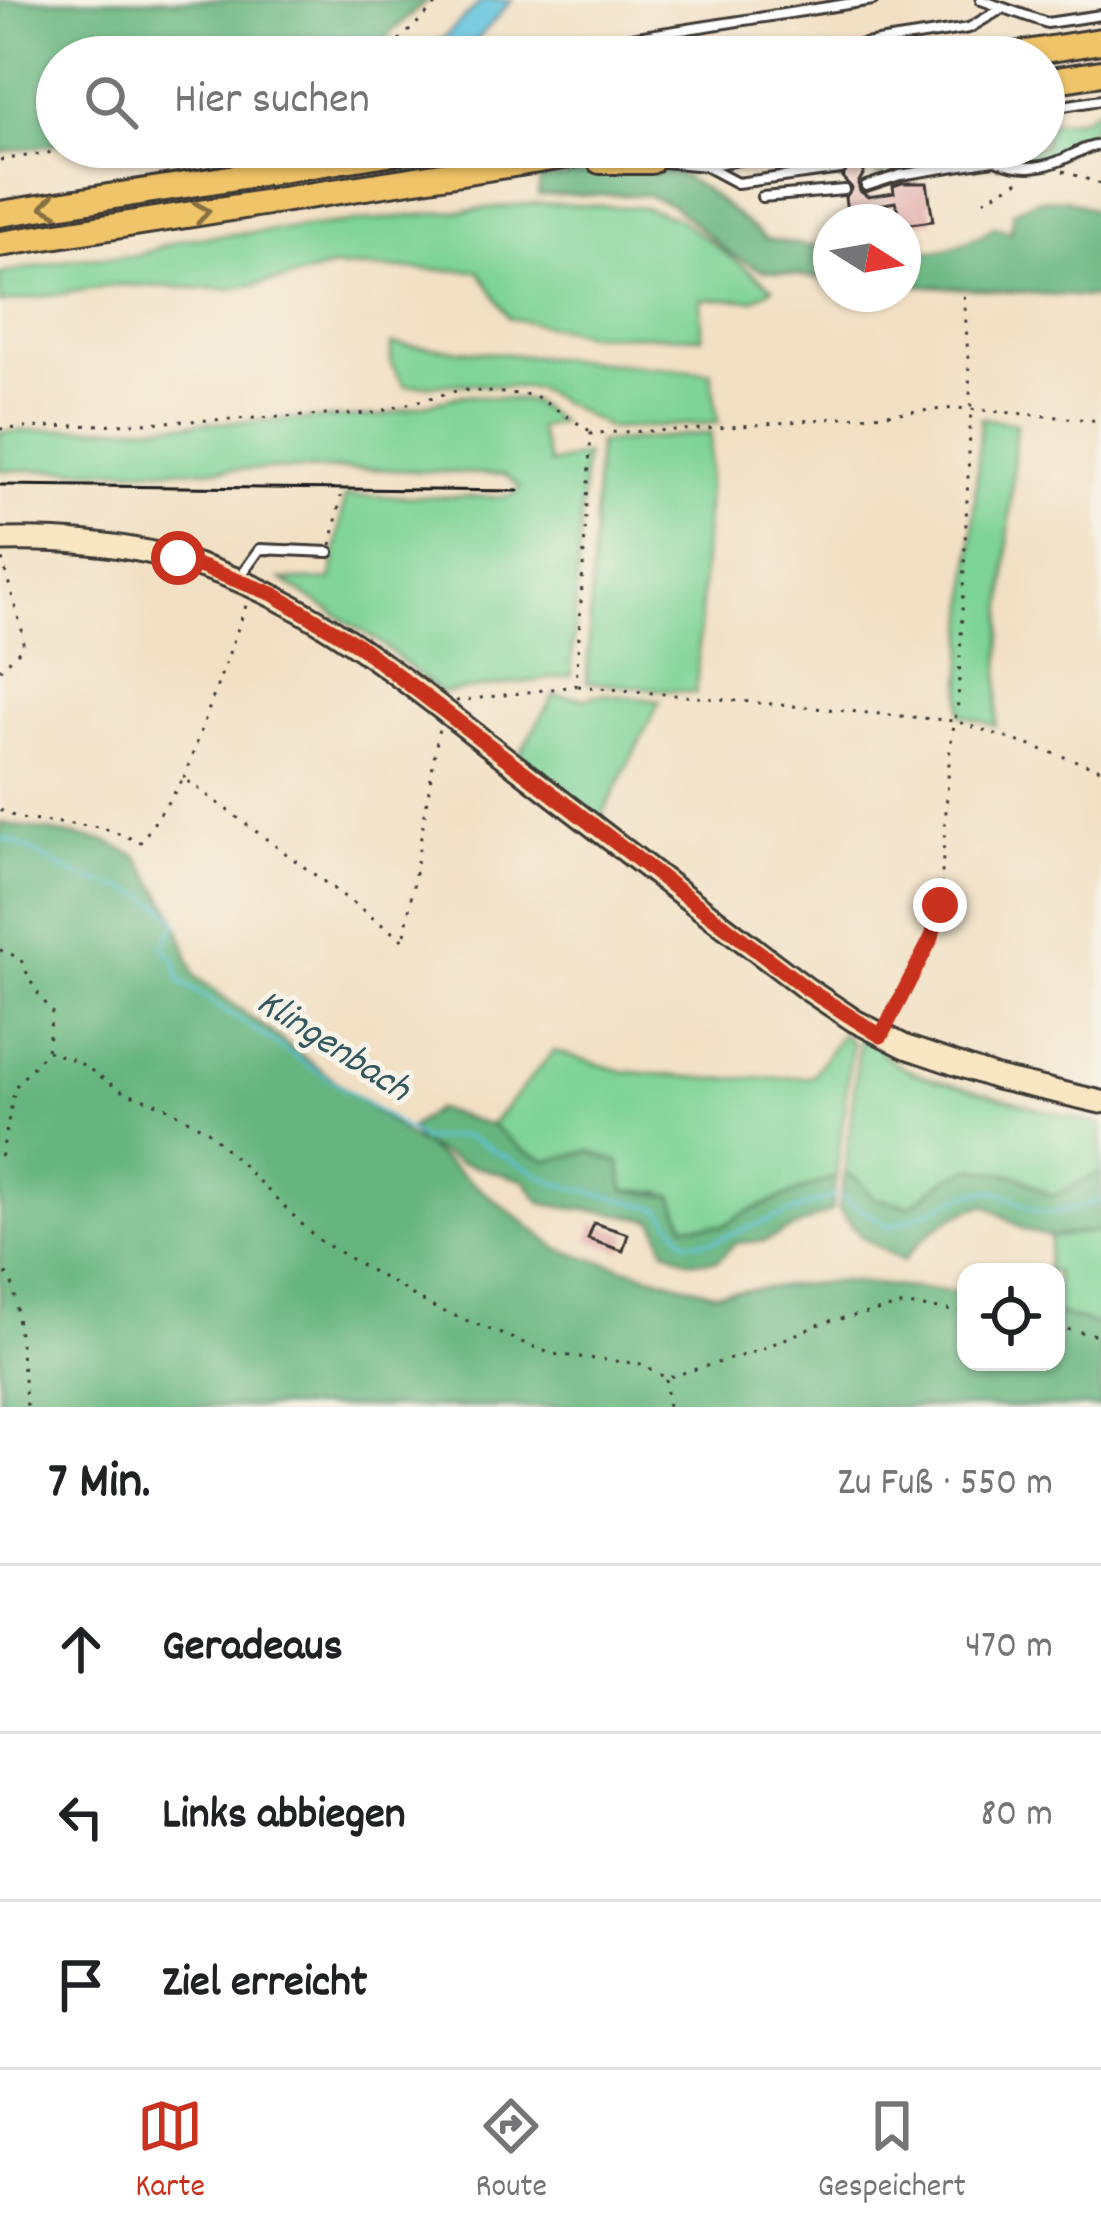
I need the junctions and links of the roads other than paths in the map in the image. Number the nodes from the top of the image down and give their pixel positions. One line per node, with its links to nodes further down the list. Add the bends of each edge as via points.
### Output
1 (873, 0): 5 (lane)
2 (981, 0): 3 (lane)
3 (1001, 9): 4 (lane, via 1047,22); 6 (lane, via 969,28)
4 (1101, 15)
5 (643, 36)
6 (917, 36)
7 (1101, 41): 8 (highway)
8 (1065, 47)
9 (1101, 74): 10 (highway)
10 (1065, 79)
11 (1101, 100): 12 (lane)
12 (1065, 106)
13 (1101, 145): 14 (lane)
14 (1065, 157)
15 (298, 168): 23 (highway, one-way to 23)
16 (487, 168): 24 (highway, one-way to 16)
17 (710, 168): 19 (lane, via 736,183)
18 (944, 168): 20 (lane)
19 (841, 169)
20 (866, 186)
21 (844, 190): 22 (lane)
22 (761, 197)
23 (0, 214)
24 (0, 244)
25 (0, 540): 27 (main road, via 135,548)
26 (329, 552): 27 (lane, via 260,549)
27 (247, 582): 28 (main road, via 319,619 807,989 881,1036 974,1071)
28 (1101, 1102)

